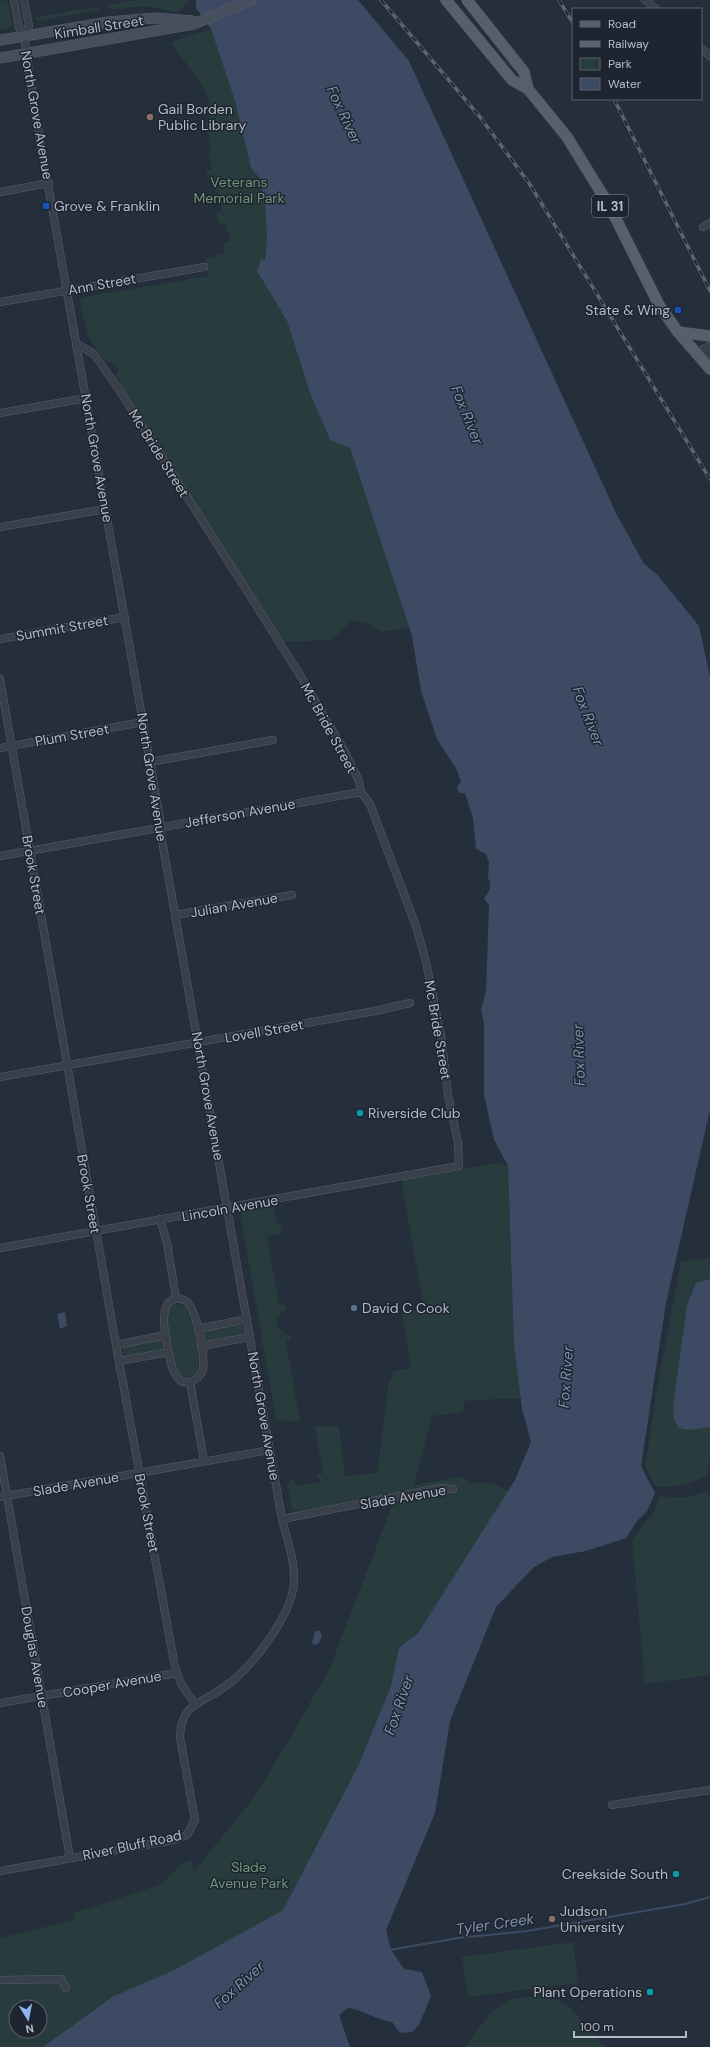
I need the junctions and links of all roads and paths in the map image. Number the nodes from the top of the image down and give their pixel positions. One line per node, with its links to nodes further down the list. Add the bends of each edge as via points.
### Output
1 (14, 0): 9 (street, North Grove Avenue, via 19,28)
2 (24, 0): 9 (street, North Grove Avenue, via 29,26)
3 (251, 0): 8 (main road, Kimball Street)
4 (446, 0): 15 (main road, IL 31, via 512,80)
5 (467, 0): 15 (main road, IL 31, via 524,72)
6 (645, 0): 7 (street)
7 (655, 8)
8 (201, 21): 9 (main road, Kimball Street, via 155,18 109,22); 12 (main road, Kimball Street, via 156,32)
9 (24, 36): 10 (main road, Kimball Street); 12 (street, North Grove Avenue)
10 (0, 40)
11 (702, 49): 13 (street)
12 (26, 53): 14 (main road, Kimball Street); 16 (street, North Grove Avenue)
13 (710, 56)
14 (0, 58)
15 (528, 89): 21 (main road, IL 31, via 584,161 659,306)
16 (49, 183): 17 (street); 19 (street, North Grove Avenue)
17 (0, 192)
18 (204, 267): 19 (street, Ann Street)
19 (68, 290): 20 (street, Ann Street); 23 (street, North Grove Avenue)
20 (0, 302)
21 (678, 332): 22 (main road); 25 (main road, IL 31)
22 (710, 336)
23 (77, 344): 27 (street, North Grove Avenue); 39 (street, Mc Bride Street, via 94,354 118,388 297,670 344,750 359,781)
24 (710, 347): 25 (street)
25 (703, 355): 26 (main road, IL 31)
26 (710, 369)
27 (87, 398): 28 (street); 29 (street, North Grove Avenue)
28 (0, 413)
29 (106, 509): 30 (street); 31 (street, North Grove Avenue)
30 (0, 527)
31 (125, 617): 32 (street, Summit Street); 34 (street, North Grove Avenue)
32 (0, 639)
33 (0, 679): 36 (street, Brook Street)
34 (143, 722): 36 (street, Plum Street); 38 (street, North Grove Avenue)
35 (273, 740): 38 (street)
36 (12, 746): 37 (street, Plum Street); 41 (street, Brook Street)
37 (0, 748)
38 (150, 762): 40 (street, North Grove Avenue)
39 (361, 792): 40 (street, Jefferson Avenue); 49 (street, Mc Bride Street, via 370,804 377,821 416,926 426,962 441,1035 448,1095 458,1143)
40 (160, 827): 41 (street, Jefferson Avenue); 44 (street, North Grove Avenue)
41 (30, 851): 42 (street, Jefferson Avenue); 47 (street, Brook Street)
42 (0, 856)
43 (292, 895): 44 (street, Julian Avenue)
44 (175, 915): 46 (street, North Grove Avenue)
45 (410, 1003): 46 (street, Lovell Street)
46 (198, 1043): 47 (street, Lovell Street); 50 (street, North Grove Avenue)
47 (67, 1065): 48 (street, Lovell Street); 52 (street, Brook Street)
48 (0, 1078)
49 (459, 1166): 50 (street, Lincoln Avenue)
50 (228, 1208): 51 (street, Lincoln Avenue); 55 (street, North Grove Avenue)
51 (160, 1219): 52 (street, Lincoln Avenue); 54 (street)
52 (96, 1231): 53 (street, Lincoln Avenue); 59 (street, Brook Street)
53 (0, 1248)
54 (176, 1298): 56 (street, via 187,1302); 57 (street, via 168,1303 164,1310)
55 (247, 1319): 56 (street); 58 (street, North Grove Avenue)
56 (198, 1329): 60 (street)
57 (166, 1335): 59 (street); 61 (street)
58 (250, 1337): 60 (street); 64 (street, North Grove Avenue)
59 (116, 1345): 62 (street, Brook Street)
60 (201, 1346): 63 (street, via 202,1372)
61 (169, 1352): 62 (street); 63 (street, via 176,1376)
62 (119, 1361): 67 (street, Brook Street)
63 (190, 1382): 66 (street)
64 (270, 1450): 66 (street, Slade Avenue); 70 (street, North Grove Avenue)
65 (0, 1456): 69 (street, Douglas Avenue)
66 (204, 1461): 67 (street, Slade Avenue)
67 (139, 1473): 69 (street, Slade Avenue); 71 (street, Brook Street)
68 (453, 1489): 70 (street, Slade Avenue, via 440,1488)
69 (4, 1497): 72 (street, Douglas Avenue)
70 (282, 1519): 74 (street, River Bluff Road, via 294,1575 292,1595 288,1604 274,1631 244,1669 224,1688)
71 (176, 1673): 72 (street, Cooper Avenue); 74 (street, Brook Street)
72 (42, 1696): 73 (street, Cooper Avenue); 77 (street, Douglas Avenue)
73 (0, 1703)
74 (195, 1704): 77 (street, River Bluff Road, via 185,1714 180,1732 194,1816 194,1823 189,1832 184,1837 173,1840)
75 (710, 1790): 76 (street)
76 (612, 1805)
77 (70, 1858): 78 (street, River Bluff Road)
78 (0, 1871)
79 (0, 1980): 80 (street, via 61,1979)
80 (66, 1988)

